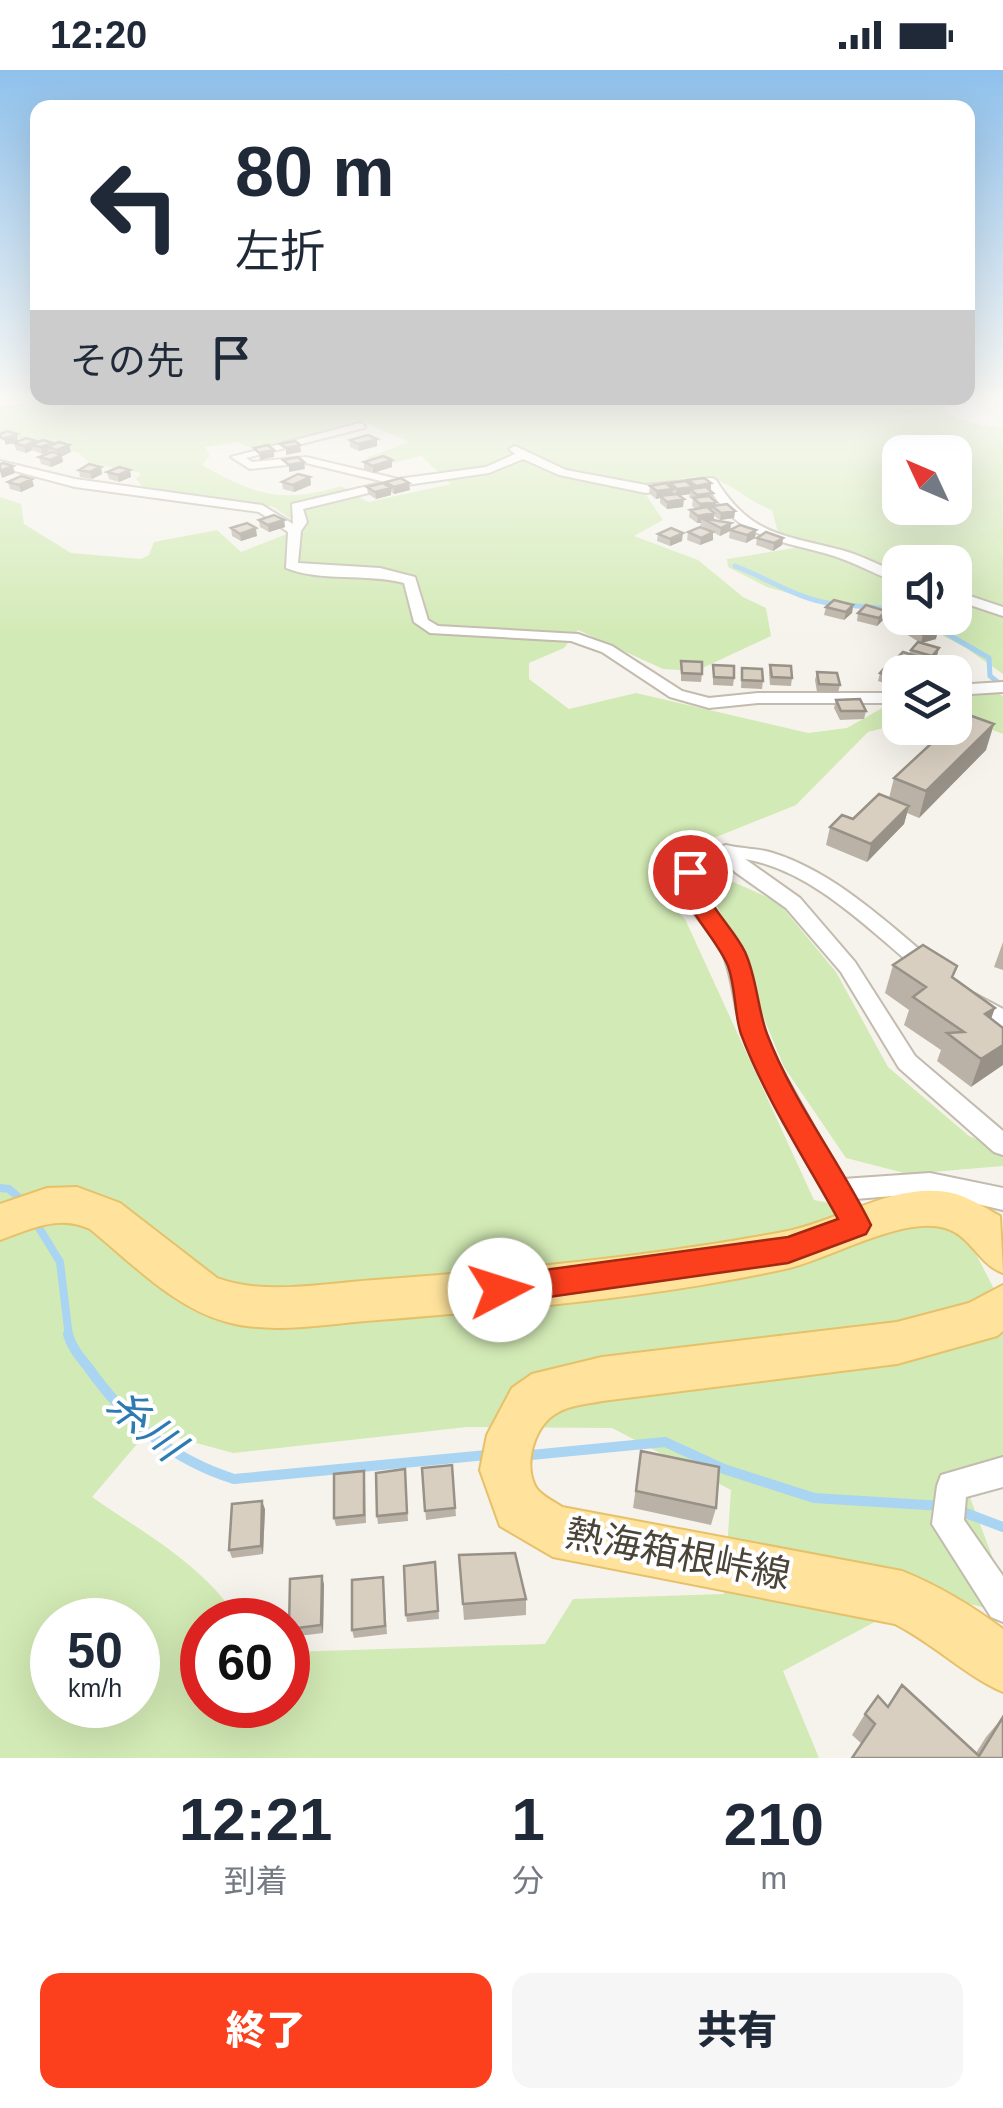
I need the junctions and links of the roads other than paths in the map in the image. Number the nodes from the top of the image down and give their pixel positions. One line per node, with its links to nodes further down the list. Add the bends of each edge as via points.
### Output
1 (61, 480): 6 (street, via 262,509)
2 (392, 480): 5 (street)
3 (418, 480): 5 (street)
4 (601, 480): 7 (street, via 646,489 712,482 726,508 766,535)
5 (402, 482): 6 (street, via 296,507 301,522)
6 (295, 531): 12 (street, via 292,565 410,580 420,622 435,630 572,637 608,649 676,694 709,703)
7 (882, 571)
8 (972, 601): 9 (street)
9 (1003, 612)
10 (1003, 688): 11 (street)
11 (972, 689)
12 (882, 698)
13 (726, 851): 14 (street, via 770,857 821,886); 15 (street, via 793,903 848,966 908,1062); 17 (street, via 700,860 690,872 690,886 728,942 753,1031)
14 (1003, 1020)
15 (1003, 1145)
16 (1003, 1199): 17 (street, via 930,1182)
17 (846, 1207): 18 (main road, via 788,1250 538,1288 276,1307 200,1292 105,1216 77,1204 47,1205); 19 (main road, via 952,1211 985,1228)
18 (0, 1222)
19 (1003, 1254)
20 (1003, 1305): 23 (main road, 熱海箱根峠線, via 980,1321 897,1343 549,1390 529,1404 511,1435 505,1470 518,1508 553,1532 902,1598 950,1623)
21 (1003, 1472): 22 (street, via 952,1486 948,1524)
22 (1003, 1605)
23 (1003, 1664)

